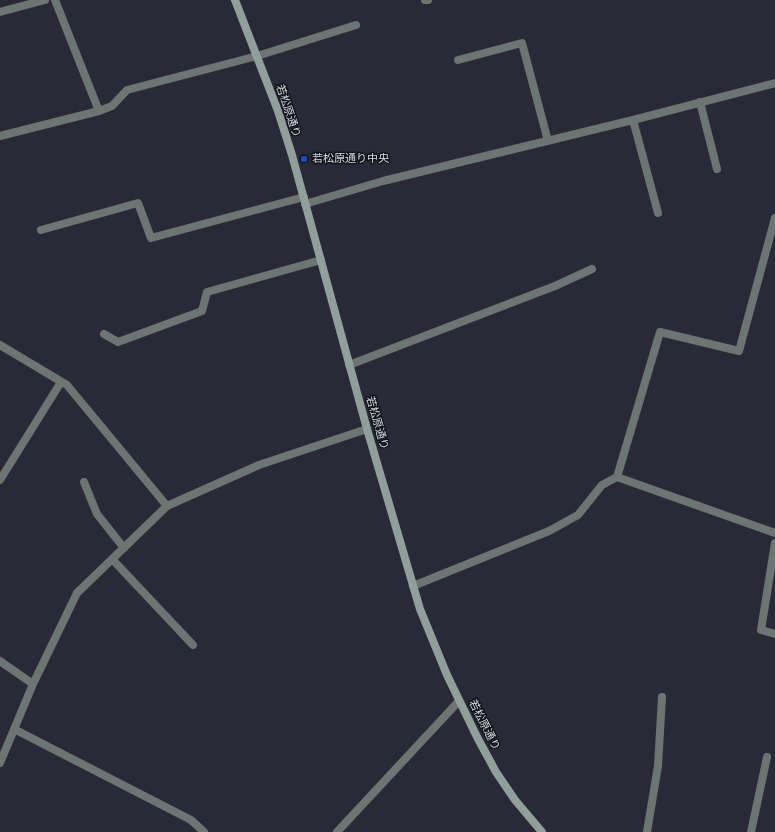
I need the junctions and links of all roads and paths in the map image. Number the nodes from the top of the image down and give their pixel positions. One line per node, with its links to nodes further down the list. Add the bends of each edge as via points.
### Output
1 (45, 0): 4 (street)
2 (55, 0): 10 (street)
3 (235, 0): 6 (street, 若松原通り)
4 (0, 12)
5 (356, 25): 6 (street)
6 (257, 56): 10 (street, via 127,90 112,106); 15 (street, 若松原通り, via 278,111)
7 (458, 60): 13 (street, via 522,43)
8 (775, 83): 9 (street)
9 (700, 102): 11 (street); 14 (street)
10 (99, 110): 12 (street)
11 (633, 120): 13 (street); 16 (street)
12 (0, 136)
13 (548, 141): 15 (street)
14 (717, 169)
15 (305, 201): 18 (street, via 151,238 138,203); 19 (street, 若松原通り)
16 (658, 213)
17 (775, 218): 26 (street, via 739,351 660,332)
18 (41, 230)
19 (321, 260): 21 (street, via 207,292 202,311 118,342); 23 (street, 若松原通り)
20 (592, 269): 23 (street, via 555,286)
21 (104, 334)
22 (0, 345): 24 (street)
23 (350, 365): 25 (street, 若松原通り)
24 (62, 382): 27 (street); 29 (street)
25 (367, 429): 29 (street, via 259,465); 34 (street, 若松原通り)
26 (617, 477): 30 (street); 34 (street, via 602,485 578,515 550,531)
27 (0, 480)
28 (84, 482): 32 (street, via 97,514)
29 (167, 506): 32 (street)
30 (775, 534)
31 (775, 542): 35 (street, via 761,630)
32 (124, 548): 33 (street)
33 (112, 559): 36 (street); 38 (street, via 77,593)
34 (413, 586): 40 (street, 若松原通り, via 429,632)
35 (775, 634)
36 (193, 645)
37 (0, 661): 38 (street)
38 (33, 684): 41 (street)
39 (662, 697): 47 (street, via 658,766)
40 (459, 701): 45 (street); 46 (street, 若松原通り, via 496,772)
41 (14, 729): 43 (street); 44 (street, via 191,820)
42 (767, 757): 48 (street)
43 (0, 763)
44 (204, 832)
45 (336, 832)
46 (542, 832)
47 (647, 832)
48 (751, 832)

